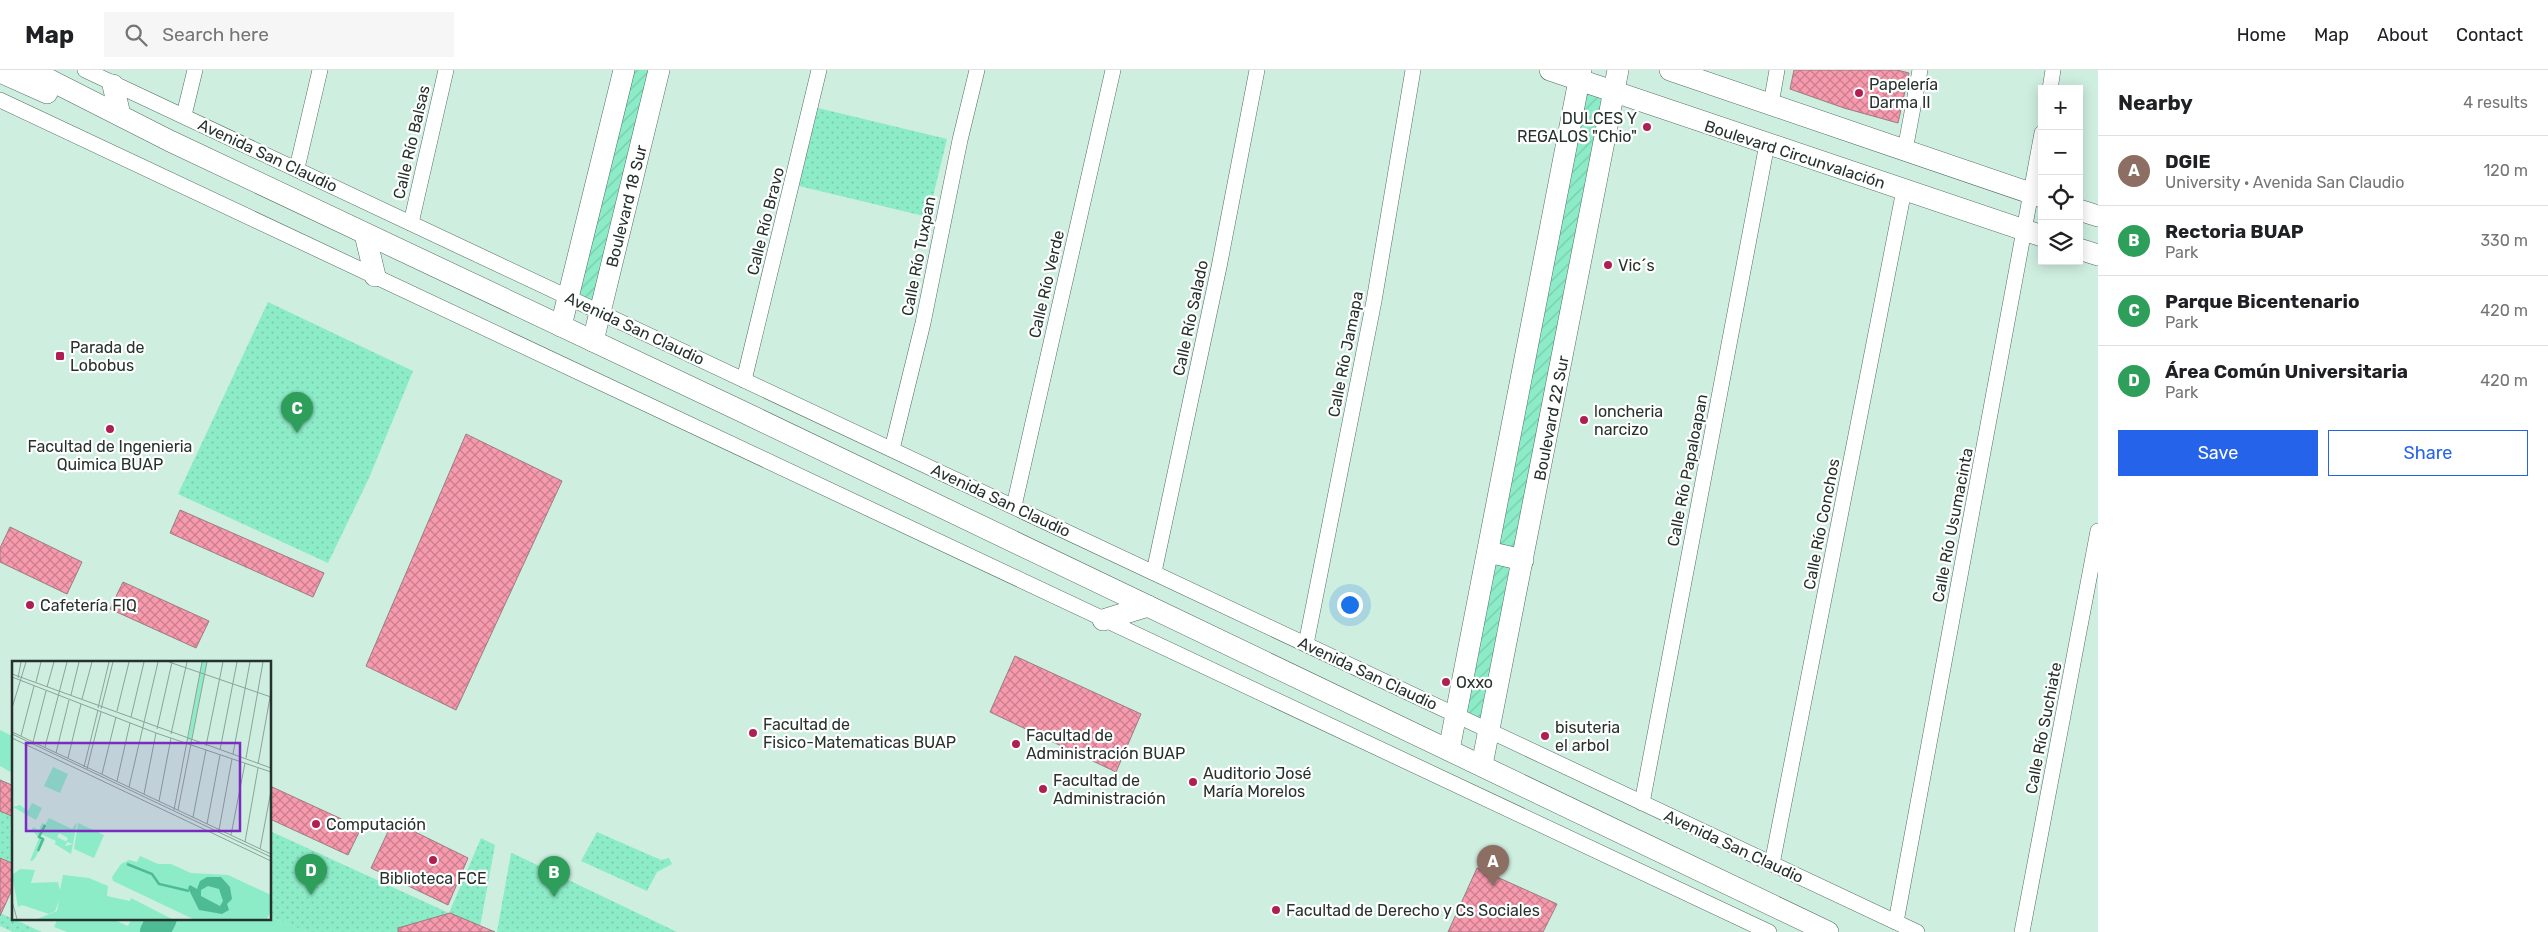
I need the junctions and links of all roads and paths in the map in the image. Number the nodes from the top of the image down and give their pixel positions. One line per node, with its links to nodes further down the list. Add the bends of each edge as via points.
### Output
1 (30, 70): 26 (street, Avenida San Claudio)
2 (85, 70): 21 (street, Avenida San Claudio)
3 (195, 70): 27 (street)
4 (320, 70): 31 (street)
5 (446, 70): 37 (street, Calle Río Balsas)
6 (624, 70): 43 (street)
7 (660, 70): 44 (street, Boulevard 18 Sur)
8 (819, 70): 47 (street, Calle Río Bravo)
9 (977, 70): 48 (street, Calle Río Tuxpan, via 923,323)
10 (1113, 70): 49 (street, Calle Río Verde)
11 (1257, 70): 53 (street, Calle Río Salado)
12 (1413, 70): 56 (street, Calle Río Jamapa, via 1374,301)
13 (1550, 70): 20 (street, Boulevard Circunvalación)
14 (1618, 70): 23 (street, Boulevard 22 Sur)
15 (1670, 70): 25 (street)
16 (1777, 70): 25 (street)
17 (1920, 70): 30 (street)
18 (2053, 70): 22 (street)
19 (0, 72): 28 (street, Avenida San Claudio, via 107,121)
20 (1580, 75): 23 (street, Boulevard Circunvalación); 51 (street)
21 (113, 85): 26 (street); 27 (street, Avenida San Claudio)
22 (2051, 85)
23 (1615, 93): 29 (street, Boulevard Circunvalación); 52 (street, Boulevard 22 Sur)
24 (0, 100): 42 (street)
25 (1770, 104): 30 (street)
26 (120, 115): 28 (street, Avenida San Claudio)
27 (184, 115): 31 (street, Avenida San Claudio)
28 (170, 141): 39 (street, Avenida San Claudio)
29 (1767, 144): 33 (street, Boulevard Circunvalación); 61 (street, Calle Río Papaloapan)
30 (1905, 150): 34 (street)
31 (296, 168): 37 (street, Avenida San Claudio)
32 (2038, 174): 34 (street, Calle Río Usumacinta)
33 (1904, 190): 38 (street, Boulevard Circunvalación); 62 (street, Calle Río Conchos)
34 (2036, 195): 38 (street, Calle Río Usumacinta)
35 (2083, 211): 36 (street)
36 (2098, 216)
37 (411, 222): 43 (street, Avenida San Claudio)
38 (2033, 233): 63 (street, Calle Río Usumacinta)
39 (365, 234): 42 (street); 45 (street, Avenida San Claudio)
40 (2083, 250): 41 (street)
41 (2098, 255)
42 (375, 276): 55 (street)
43 (568, 296): 44 (street, Avenida San Claudio); 45 (street)
44 (600, 312): 46 (street, Boulevard 18 Sur); 47 (street, Avenida San Claudio)
45 (561, 326): 46 (street, Avenida San Claudio)
46 (593, 341): 54 (street, Avenida San Claudio)
47 (744, 380): 48 (street, Avenida San Claudio)
48 (892, 449): 49 (street, Avenida San Claudio)
49 (1014, 506): 53 (street, Avenida San Claudio)
50 (2098, 531): 67 (street, Calle Río Suchiate)
51 (1488, 552): 52 (street); 57 (street)
52 (1523, 560): 58 (street, Boulevard 22 Sur)
53 (1154, 572): 56 (street, Avenida San Claudio)
54 (1148, 606): 55 (street); 59 (street, Avenida San Claudio)
55 (1103, 620): 64 (street)
56 (1306, 644): 57 (street, Avenida San Claudio)
57 (1456, 715): 58 (street, Avenida San Claudio); 59 (street)
58 (1489, 730): 60 (street, Boulevard 22 Sur); 61 (street, Avenida San Claudio)
59 (1449, 750): 60 (street, Avenida San Claudio)
60 (1482, 765): 65 (street, Avenida San Claudio)
61 (1642, 803): 62 (street, Avenida San Claudio)
62 (1772, 864): 63 (street, Avenida San Claudio)
63 (1896, 922): 66 (street, Avenida San Claudio)
64 (1769, 932)
65 (1828, 932)
66 (1917, 932)
67 (2022, 932)

